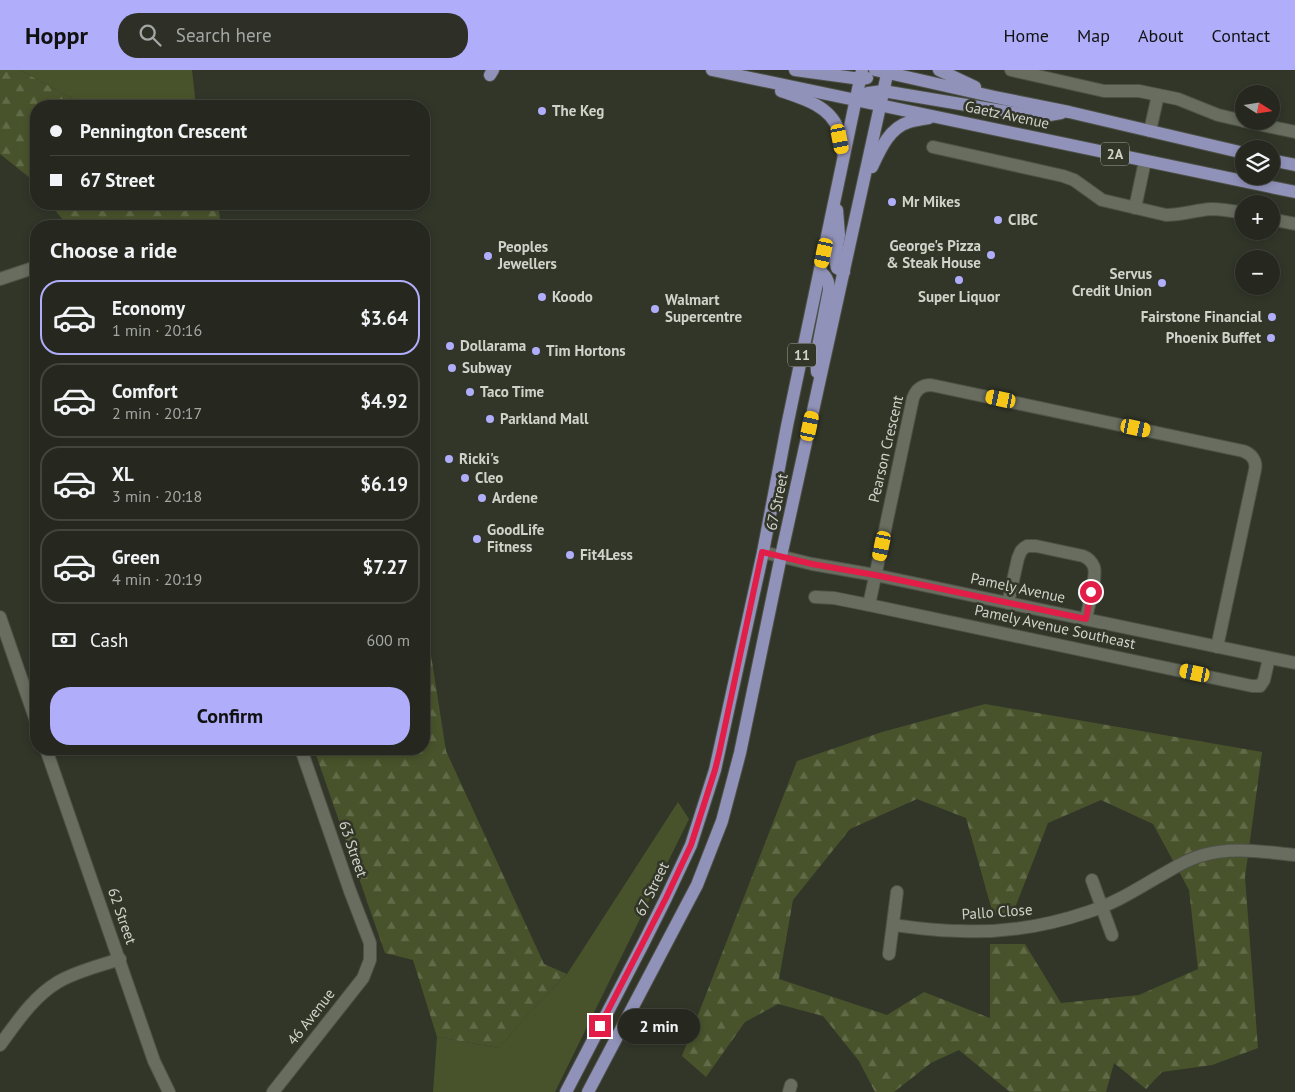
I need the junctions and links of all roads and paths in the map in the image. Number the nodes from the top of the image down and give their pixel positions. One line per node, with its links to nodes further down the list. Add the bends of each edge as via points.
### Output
1 (712, 70): 8 (main road, Gaetz Avenue / 2A)
2 (795, 70): 7 (main road)
3 (875, 70): 6 (main road, Gaetz Avenue / 2A)
4 (939, 70): 11 (main road)
5 (1011, 70): 10 (street, via 1104,91 1139,91)
6 (888, 71): 7 (main road); 9 (main road, 67 Street / 11); 11 (main road, Gaetz Avenue / 2A)
7 (862, 75): 12 (main road, 67 Street / 11)
8 (748, 78): 12 (main road, Gaetz Avenue / 2A); 22 (main road, via 808,101 828,114 838,129)
9 (883, 90): 12 (main road); 13 (main road, 67 Street / 11); 14 (main road, via 1038,118)
10 (1158, 95): 16 (street); 18 (street)
11 (995, 97): 14 (main road, Gaetz Avenue / 2A)
12 (856, 100): 13 (main road, Gaetz Avenue / 2A); 22 (main road, 67 Street / 11)
13 (880, 105): 15 (main road, Gaetz Avenue / 2A); 26 (main road, 67 Street / 11)
14 (1069, 112): 18 (main road, Gaetz Avenue / 2A)
15 (934, 117): 23 (main road, Gaetz Avenue / 2A); 26 (main road, via 907,122 889,136)
16 (1235, 119)
17 (1280, 129): 19 (street)
18 (1150, 131): 21 (main road, Gaetz Avenue / 2A)
19 (1295, 132)
20 (933, 147): 29 (street, via 1063,176 1102,200)
21 (1235, 151)
22 (844, 158): 28 (main road, 67 Street / 11)
23 (1145, 161): 27 (main road, Gaetz Avenue / 2A); 29 (street)
24 (1280, 162): 25 (main road)
25 (1295, 165)
26 (863, 185): 35 (main road, 67 Street / 11)
27 (1295, 192)
28 (836, 198): 34 (main road, 67 Street / 11); 35 (main road, via 839,228 835,262 837,268)
29 (1135, 208): 30 (street, via 1176,215 1210,209)
30 (1235, 212)
31 (1280, 221): 32 (street)
32 (1295, 224)
33 (30, 269): 36 (street)
34 (820, 272): 37 (main road, via 826,276 829,290 816,357); 38 (main road, 67 Street / 11)
35 (844, 272): 37 (main road, 67 Street / 11)
36 (0, 279)
37 (818, 389): 39 (main road, 67 Street / 11)
38 (762, 552): 39 (street, Pamely Avenue); 65 (main road, 67 Street / 11, via 717,762 691,845)
39 (781, 556): 40 (street, Pamely Avenue); 66 (main road, 67 Street / 11, via 740,753 722,821 697,884)
40 (875, 575): 42 (street, Pamely Avenue); 43 (street, Pearson Crescent); 46 (street, Pearson Crescent, via 912,402 917,391 931,384 1251,454 1255,470)
41 (814, 597): 43 (street, Pamely Avenue Southeast)
42 (1008, 603): 45 (street, Pamely Avenue); 45 (street, via 1019,554 1027,546 1036,546 1083,556 1093,566)
43 (869, 605): 47 (street, Pamely Avenue Southeast, via 1252,686 1260,686 1264,680)
44 (0, 617): 49 (street)
45 (1086, 619): 46 (street, Pamely Avenue)
46 (1217, 647): 47 (street, Pamely Avenue)
47 (1269, 658): 48 (street, Pamely Avenue)
48 (1295, 663)
49 (30, 704)
50 (48, 755): 59 (street, 62 Street)
51 (303, 755): 60 (street, 63 Street, via 370,943)
52 (1295, 855): 55 (street, Pallo Close, via 1235,850 1201,856)
53 (1092, 880): 55 (street)
54 (897, 892): 56 (street)
55 (1102, 907): 56 (street, Pallo Close, via 1045,924 996,931 959,932); 57 (street)
56 (893, 925): 58 (street)
57 (1112, 936)
58 (889, 954)
59 (120, 959): 61 (street, via 56,983); 63 (street, 62 Street, via 154,1061)
60 (370, 960): 64 (street, 46 Avenue, via 363,978)
61 (5, 1029): 62 (street)
62 (0, 1045)
63 (169, 1092)
64 (273, 1092)
65 (566, 1092)
66 (588, 1092)

